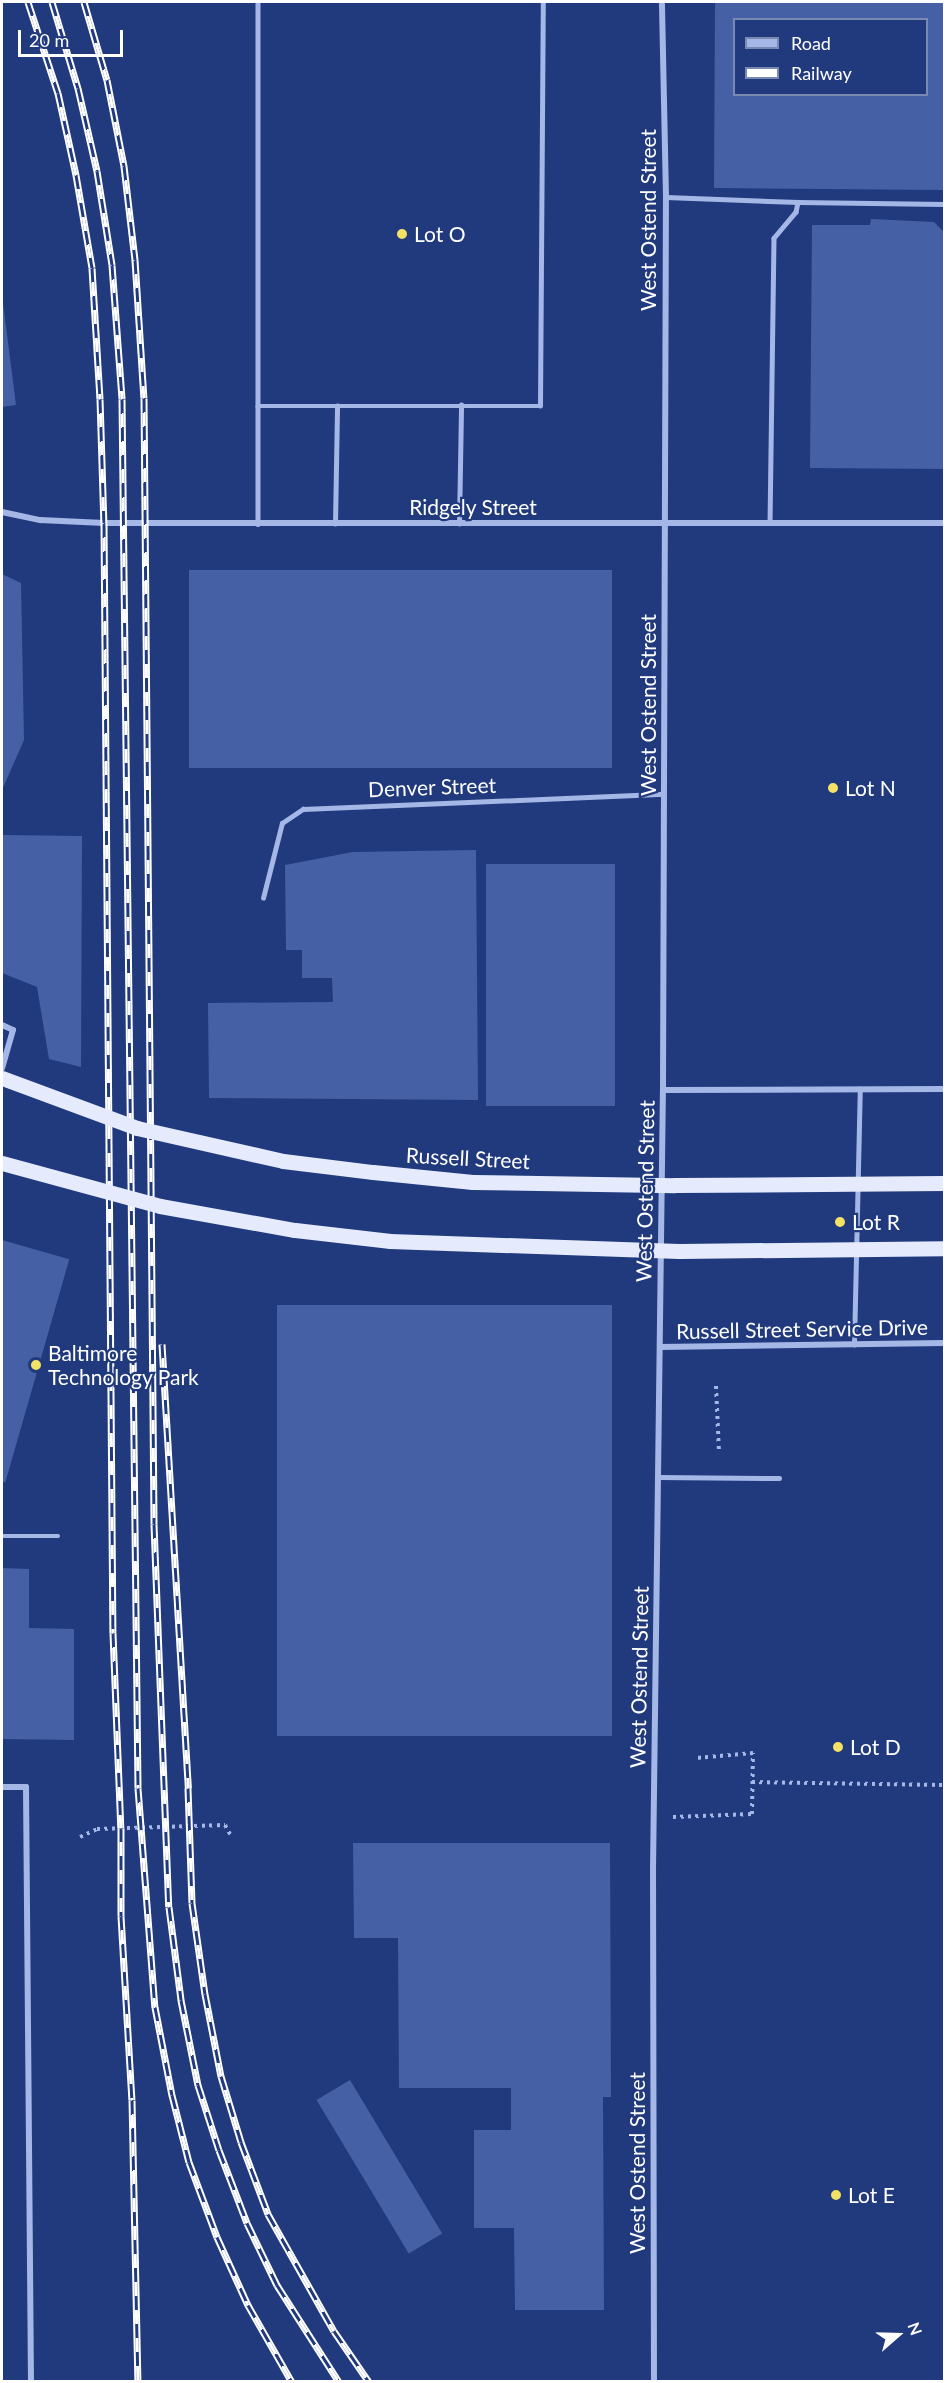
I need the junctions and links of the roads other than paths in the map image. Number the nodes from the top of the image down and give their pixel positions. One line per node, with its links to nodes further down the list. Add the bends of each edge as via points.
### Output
1 (258, 2): 8 (lane)
2 (543, 2): 7 (lane, via 540,406)
3 (662, 2): 4 (street, West Ostend Street)
4 (666, 196): 5 (lane); 16 (street, West Ostend Street)
5 (798, 202): 6 (lane); 11 (lane, via 796,212 774,238)
6 (945, 204)
7 (461, 405): 9 (lane); 15 (lane)
8 (258, 406): 9 (lane); 13 (lane)
9 (337, 406): 14 (lane)
10 (2, 512): 13 (street, Ridgely Street, via 40,520 104,524)
11 (770, 523): 12 (street, Ridgely Street); 16 (street, Ridgely Street)
12 (945, 523)
13 (258, 524): 14 (street, Ridgely Street)
14 (336, 524): 15 (street, Ridgely Street)
15 (459, 524): 16 (street, Ridgely Street)
16 (665, 524): 17 (street, West Ostend Street)
17 (664, 794): 18 (lane, Denver Street, via 303,809 282,823); 24 (street, West Ostend Street)
18 (263, 898)
19 (2, 1026): 20 (street, via 13,1030)
20 (2, 1068)
21 (2, 1078): 26 (main road, Russell Street, bridge, via 137,1128 283,1161 373,1172 473,1182)
22 (860, 1089): 23 (street); 24 (street); 29 (lane)
23 (945, 1089)
24 (663, 1090): 30 (street, West Ostend Street)
25 (2, 1163): 27 (main road, bridge, via 160,1206 295,1230 390,1241 679,1251)
26 (945, 1183)
27 (945, 1248)
28 (945, 1343): 29 (street, Russell Street Service Drive)
29 (854, 1345): 30 (street, Russell Street Service Drive)
30 (660, 1347): 31 (street, West Ostend Street)
31 (658, 1477): 32 (lane); 37 (street, West Ostend Street, via 653,1870)
32 (778, 1478)
33 (2, 1536): 34 (lane)
34 (58, 1536)
35 (2, 1787): 36 (street, via 26,1787)
36 (31, 2382)
37 (654, 2382)

